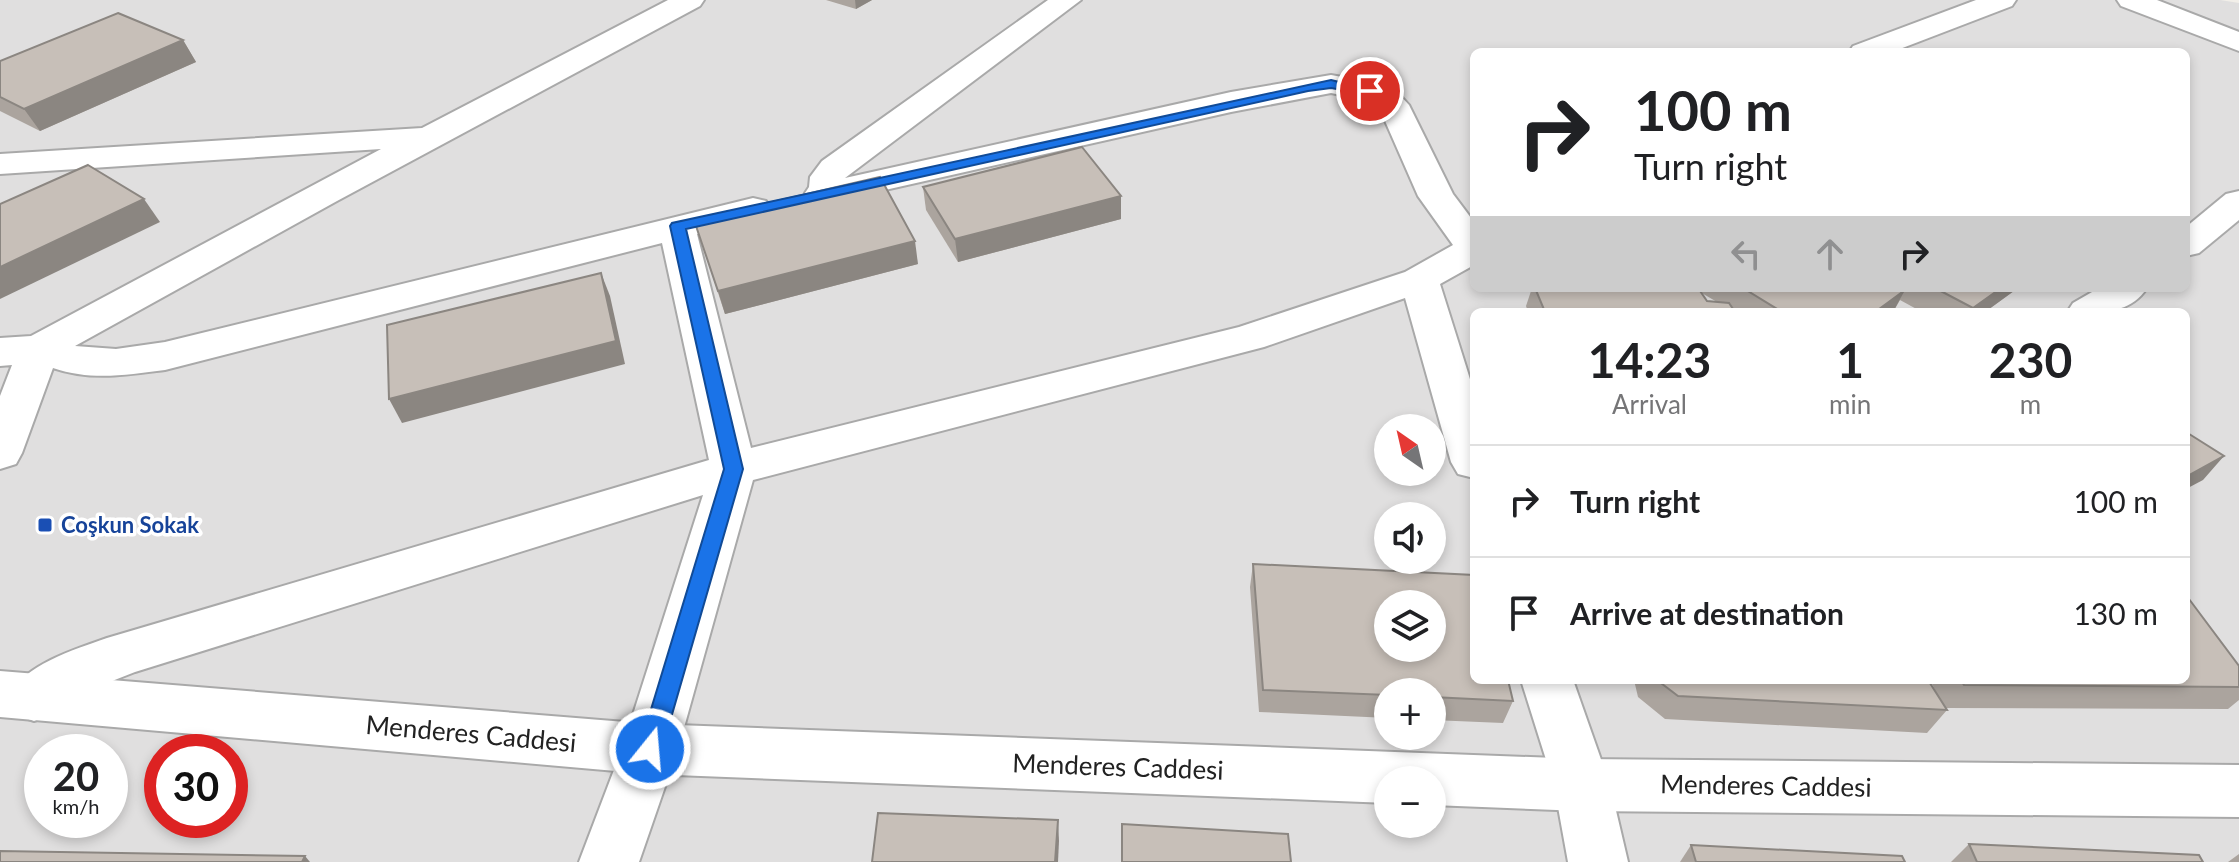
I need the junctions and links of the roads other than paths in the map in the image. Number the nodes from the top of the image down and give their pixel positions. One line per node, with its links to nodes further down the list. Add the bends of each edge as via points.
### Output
1 (690, 0): 7 (street)
2 (1067, 0): 9 (street, via 844,159)
3 (2002, 0): 6 (street)
4 (2131, 0): 5 (street)
5 (2239, 42)
6 (1875, 48)
7 (433, 136): 8 (street); 18 (street)
8 (0, 164)
9 (802, 198): 11 (street); 13 (street, via 1331,84 1386,99 1436,196)
10 (2239, 202): 12 (street)
11 (677, 226): 18 (street, via 165,356 78,362); 22 (street)
12 (2190, 242)
13 (1470, 243)
14 (1470, 250): 15 (street)
15 (1419, 280): 20 (street); 22 (street, via 1250,338)
16 (2121, 292): 17 (street)
17 (2094, 308)
18 (39, 349): 19 (street); 21 (street)
19 (0, 352)
20 (1470, 438)
21 (0, 453)
22 (734, 469): 24 (street, via 125,653); 25 (street)
23 (1548, 684): 26 (street)
24 (17, 696): 25 (street, Menderes Caddesi)
25 (650, 749): 26 (street, Menderes Caddesi); 28 (street)
26 (1582, 785): 27 (street, Menderes Caddesi); 29 (street)
27 (2239, 791)
28 (609, 862)
29 (1598, 862)

